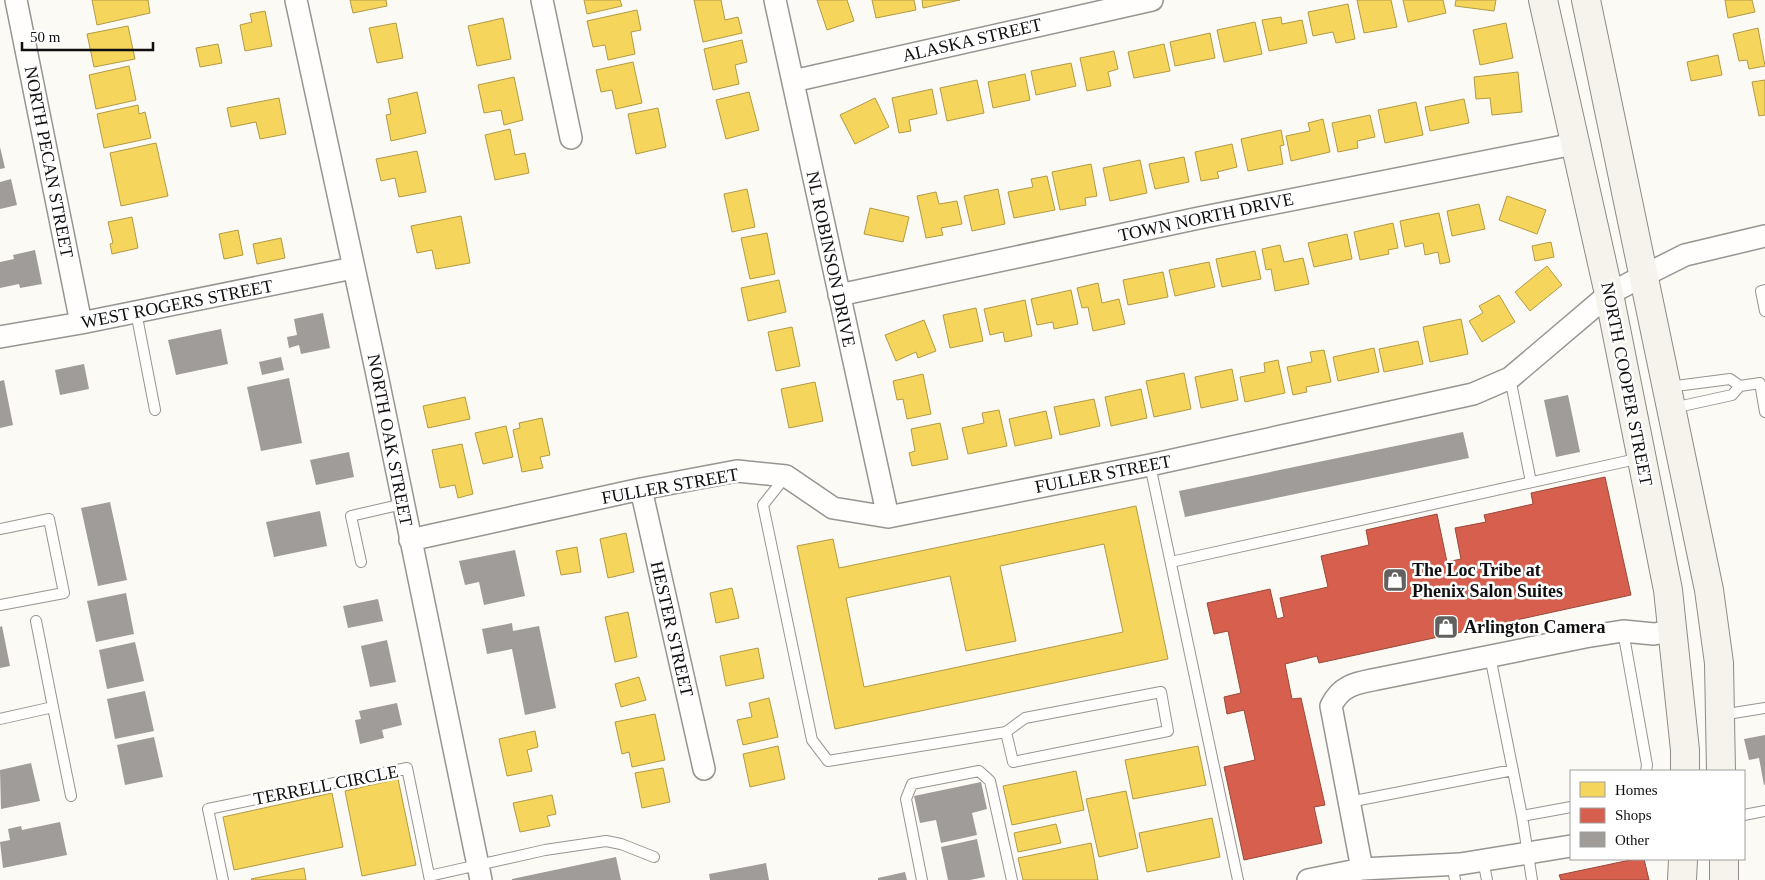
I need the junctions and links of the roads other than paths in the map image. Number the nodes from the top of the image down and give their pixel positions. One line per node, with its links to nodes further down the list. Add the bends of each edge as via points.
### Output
1 (16, 0): 19 (street, NORTH PECAN STREET)
2 (296, 0): 12 (street, NORTH OAK STREET)
3 (542, 0): 9 (street)
4 (775, 0): 8 (street, NL ROBINSON DRIVE)
5 (1152, 0): 8 (street, ALASKA STREET)
6 (1543, 0): 10 (main road, NORTH COOPER STREET)
7 (1586, 0): 13 (main road, NORTH COOPER STREET)
8 (793, 81): 16 (street, NL ROBINSON DRIVE)
9 (571, 138)
10 (1574, 144): 15 (main road, NORTH COOPER STREET); 16 (street, TOWN NORTH DRIVE, via 1199,218)
11 (1765, 236): 13 (street, FULLER STREET, via 1685,255)
12 (354, 268): 18 (street, WEST ROGERS STREET); 32 (street, NORTH OAK STREET)
13 (1643, 276): 15 (street, FULLER STREET); 24 (main road, NORTH COOPER STREET)
14 (1765, 290): 17 (lane, via 1761,291)
15 (1609, 294): 21 (street, FULLER STREET); 27 (main road, NORTH COOPER STREET)
16 (839, 295): 33 (street, NL ROBINSON DRIVE)
17 (1765, 311)
18 (136, 312): 19 (street, WEST ROGERS STREET); 25 (lane)
19 (81, 323): 20 (street, WEST ROGERS STREET)
20 (0, 337)
21 (1510, 378): 28 (street, FULLER STREET, via 1473,394); 30 (lane)
22 (1762, 382): 23 (lane); 26 (lane)
23 (1740, 386): 24 (lane, via 1732,395); 24 (lane, via 1730,379)
24 (1669, 398): 45 (main road, NORTH COOPER STREET, via 1709,590 1719,663)
25 (155, 410)
26 (1765, 412)
27 (1642, 457): 30 (lane); 41 (main road, NORTH COOPER STREET, via 1668,590)
28 (1150, 465): 33 (street, FULLER STREET); 37 (lane)
29 (786, 476): 31 (street, FULLER STREET, via 737,471); 33 (street, FULLER STREET, via 833,508); 47 (lane, via 763,505 812,740 828,760)
30 (1532, 482): 37 (lane)
31 (641, 489): 35 (street, FULLER STREET); 48 (street, HESTER STREET)
32 (403, 504): 35 (street, NORTH OAK STREET); 36 (lane, via 351,516)
33 (888, 517)
34 (0, 529): 38 (lane, via 49,519 64,593)
35 (410, 540): 66 (street, NORTH OAK STREET)
36 (361, 562)
37 (1171, 562): 73 (lane)
38 (0, 605)
39 (36, 621): 43 (lane)
40 (1623, 631): 41 (street, via 1654,634); 42 (street); 50 (lane)
41 (1672, 631): 51 (main road, NORTH COOPER STREET)
42 (1490, 656): 49 (lane); 54 (street, via 1348,686 1336,695 1331,706)
43 (53, 707): 46 (lane); 53 (lane)
44 (1765, 708): 45 (lane)
45 (1720, 716): 52 (main road, NORTH COOPER STREET)
46 (0, 719)
47 (1006, 732): 47 (lane, via 1025,718 1161,692 1168,731 1013,762)
48 (704, 769)
49 (1513, 770): 54 (lane); 58 (lane)
50 (1646, 770)
51 (1685, 770)
52 (1721, 770)
53 (71, 796)
54 (1349, 802): 68 (street)
55 (1570, 807): 58 (lane)
56 (1765, 811): 57 (lane)
57 (1745, 815)
58 (1522, 816): 60 (lane)
59 (1570, 846): 60 (street)
60 (1527, 853): 64 (street); 75 (lane)
61 (654, 857): 66 (lane, TERRELL CIRCLE, via 606,841 546,850)
62 (1683, 860): 76 (main road)
63 (1724, 860): 77 (main road)
64 (1485, 870): 65 (street)
65 (1454, 872): 67 (street)
66 (479, 873): 69 (lane, TERRELL CIRCLE)
67 (1412, 873): 68 (street)
68 (1363, 875): 74 (street)
69 (429, 878): 70 (lane, TERRELL CIRCLE, via 407,768 208,809)
70 (223, 880)
71 (922, 880): 72 (lane, via 906,799 912,784 979,771 990,781)
72 (1012, 880)
73 (1238, 880)
74 (1308, 880)
75 (1532, 880)
76 (1682, 880)
77 (1724, 880)

